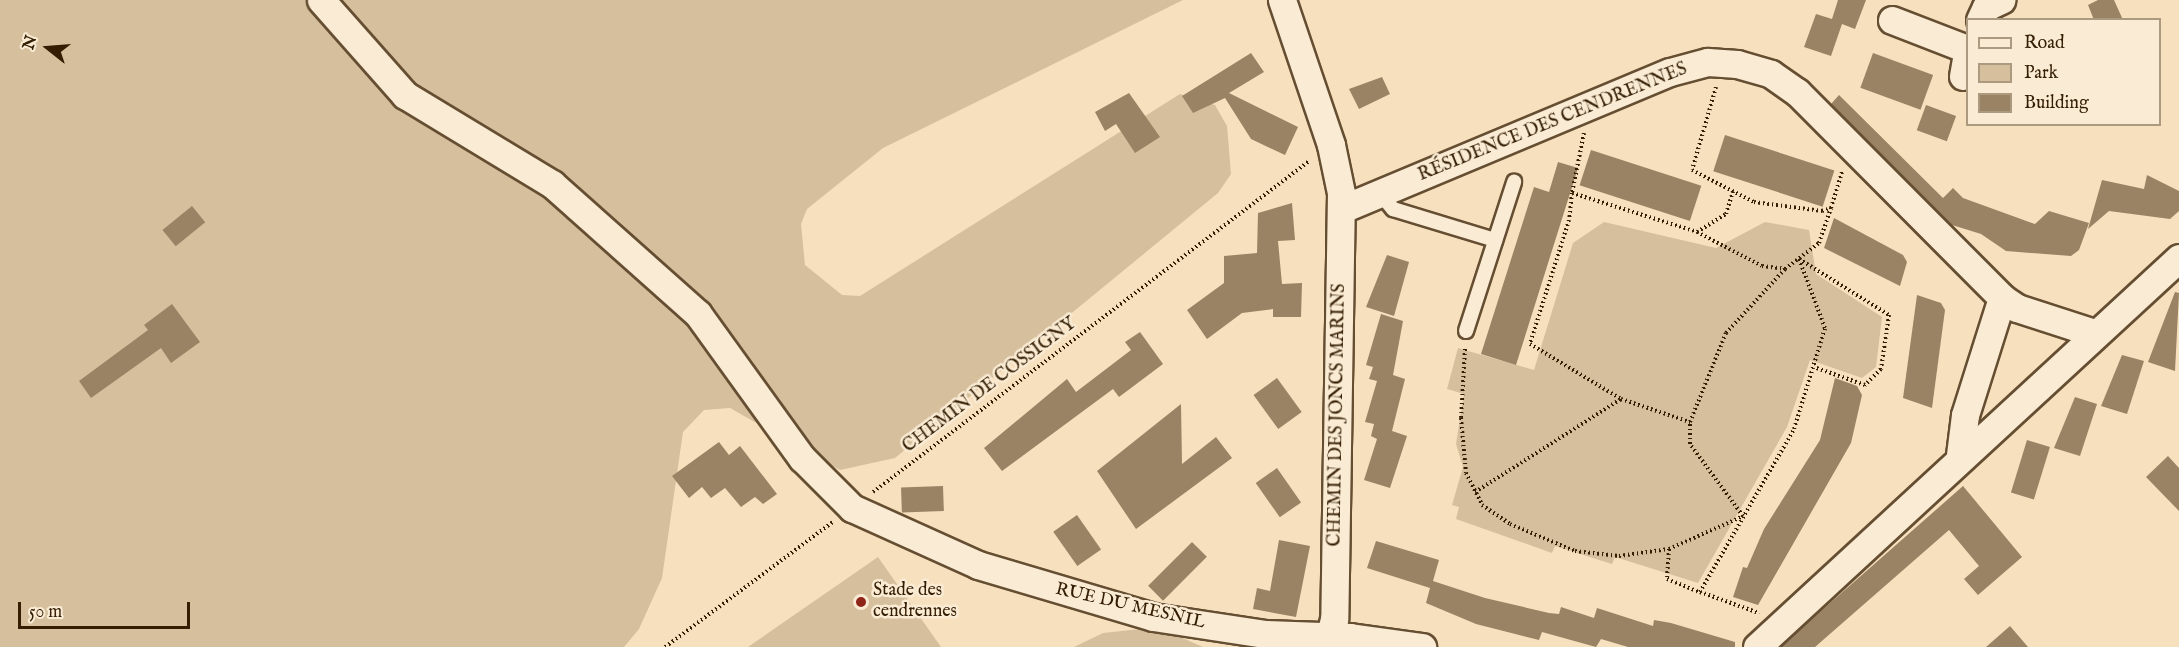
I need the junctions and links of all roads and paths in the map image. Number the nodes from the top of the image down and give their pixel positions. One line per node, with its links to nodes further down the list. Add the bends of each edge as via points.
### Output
1 (321, 0): 32 (street, via 405,95 552,184 698,314 802,458)
2 (1282, 0): 11 (street, CHEMIN DES JONCS MARINS)
3 (2001, 0): 4 (street, via 1986,7)
4 (1981, 18)
5 (1892, 20): 6 (street)
6 (1966, 48)
7 (1966, 55): 9 (street)
8 (1723, 62): 10 (street, RÉSIDENCE DES CENDRENNES, via 1670,72); 12 (street, RÉSIDENCE DES CENDRENNES, via 1784,81); 14 (path, via 1692,170)
9 (1963, 76)
10 (1584, 108): 15 (street, RÉSIDENCE DES CENDRENNES); 16 (path, via 1586,125)
11 (1331, 145): 17 (street, CHEMIN DES JONCS MARINS); 32 (path, CHEMIN DE COSSIGNY)
12 (1850, 145): 18 (path); 24 (street, RÉSIDENCE DES CENDRENNES)
13 (1514, 182): 20 (lane)
14 (1733, 191): 18 (path, via 1754,202); 19 (path, via 1726,214)
15 (1380, 193): 17 (street, RÉSIDENCE DES CENDRENNES); 20 (lane, via 1393,209)
16 (1572, 193): 19 (path); 28 (path, via 1569,220 1530,344)
17 (1341, 201): 37 (street, CHEMIN DES JONCS MARINS)
18 (1831, 208): 22 (path, via 1819,243)
19 (1697, 232): 23 (path, via 1762,266)
20 (1495, 240): 25 (lane)
21 (2179, 258): 26 (street)
22 (1799, 259): 23 (path); 27 (path, via 1826,328); 27 (path, via 1889,315 1881,369 1865,385)
23 (1785, 269): 29 (path, via 1726,333)
24 (2002, 298): 26 (street, RÉSIDENCE DES CENDRENNES, via 2017,308); 30 (street, via 1965,415)
25 (1466, 331): 31 (path, via 1461,418 1466,473)
26 (2094, 333): 30 (street)
27 (1814, 367): 33 (path, via 1794,429)
28 (1622, 399): 29 (path); 31 (path)
29 (1690, 422): 33 (path, via 1690,444)
30 (1960, 455): 36 (street)
31 (1475, 492): 34 (path, via 1482,505 1510,524 1575,551 1619,556)
32 (852, 508): 37 (street, RUE DU MESNIL, via 978,565 1081,598 1223,629); 38 (path, CHEMIN DE COSSIGNY)
33 (1743, 516): 34 (path); 35 (path)
34 (1669, 549): 35 (path, via 1667,579)
35 (1700, 592): 36 (path)
36 (1783, 622): 40 (street)
37 (1330, 642): 39 (street, RUE DU MESNIL)
38 (665, 647)
39 (1422, 647)
40 (1757, 647)

